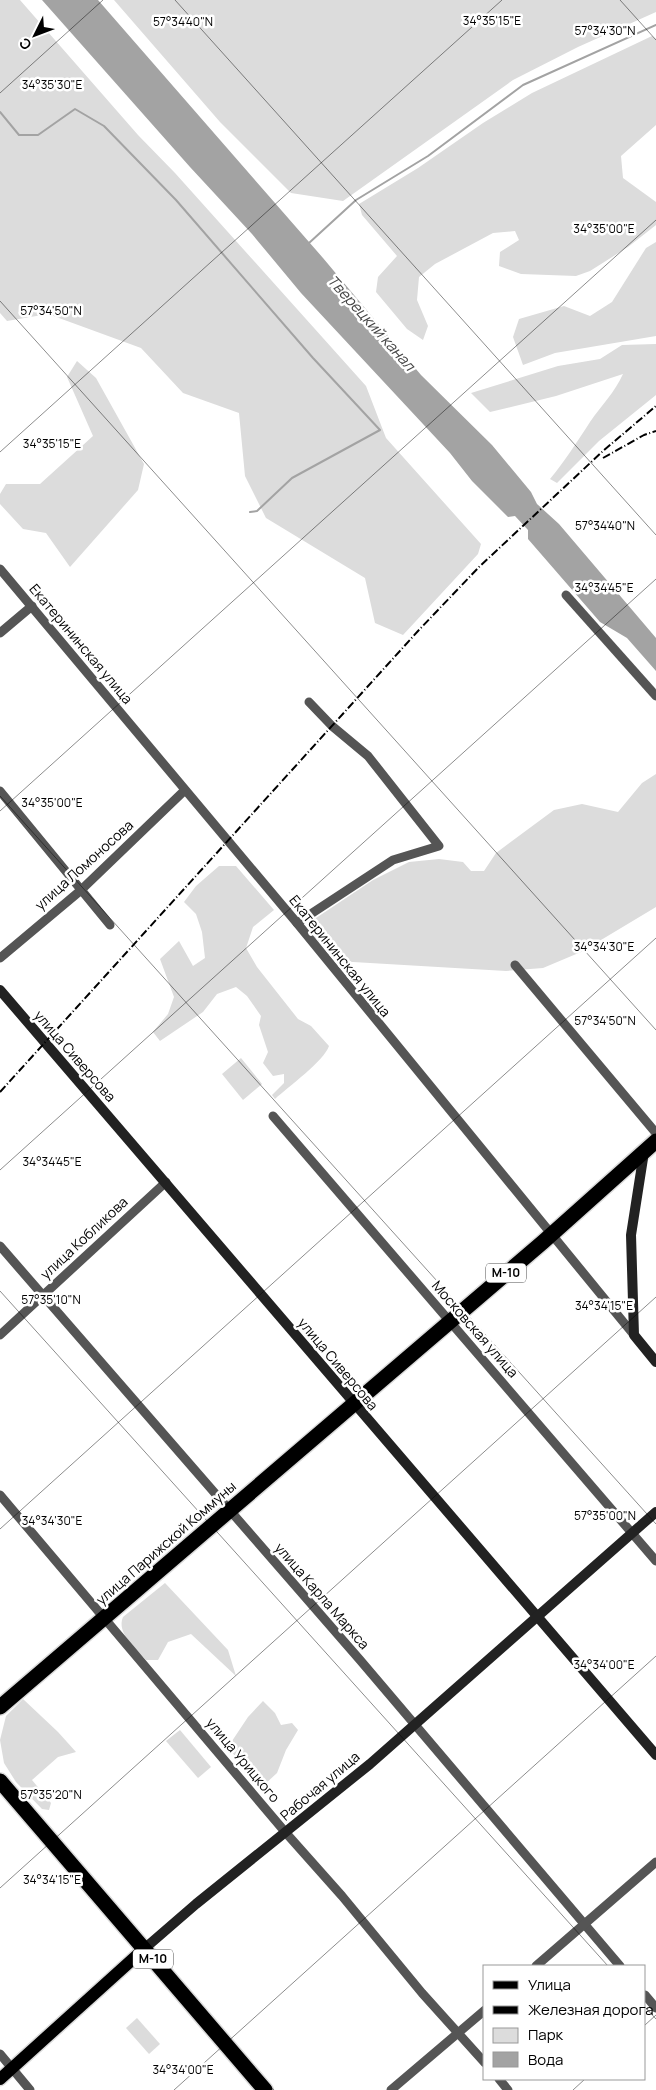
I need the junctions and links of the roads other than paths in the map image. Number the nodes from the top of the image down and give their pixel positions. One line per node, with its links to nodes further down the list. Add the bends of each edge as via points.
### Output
1 (0, 569): 3 (street, Екатерининская улица)
2 (566, 595): 5 (street)
3 (32, 606): 4 (street); 7 (street, Екатерининская улица)
4 (0, 633)
5 (656, 696)
6 (309, 702): 10 (street, via 368,756 439,846 393,860)
7 (185, 790): 9 (street, улица Ломоносова); 10 (street, Екатерининская улица)
8 (0, 791): 9 (street)
9 (80, 890): 11 (street); 12 (street, улица Ломоносова)
10 (297, 924): 20 (street, Екатерининская улица)
11 (110, 925)
12 (0, 958)
13 (515, 965): 16 (street)
14 (0, 990): 19 (street, улица Сиверсова)
15 (273, 1116): 23 (street, Московская улица)
16 (656, 1133)
17 (656, 1141): 18 (highway, М-10)
18 (644, 1152): 20 (highway, М-10); 24 (street, via 631,1235)
19 (166, 1182): 22 (street, улица Кобликова); 27 (street, улица Сиверсова)
20 (551, 1235): 23 (highway, М-10); 24 (street, Екатерининская улица)
21 (0, 1246): 22 (street, улица Карла Маркса)
22 (42, 1296): 25 (street, улица Кобликова); 29 (street, улица Карла Маркса)
23 (450, 1320): 27 (highway, М-10); 31 (street, Московская улица)
24 (634, 1335): 26 (street, Екатерининская улица)
25 (0, 1336)
26 (656, 1362)
27 (354, 1403): 29 (highway, улица Парижской Коммуны / М-10); 33 (street, улица Сиверсова)
28 (0, 1495): 34 (street, улица Урицкого)
29 (229, 1510): 34 (highway, улица Парижской Коммуны / М-10); 36 (street, улица Карла Маркса)
30 (656, 1512): 31 (street, Рабочая улица)
31 (631, 1532): 32 (street, Московская улица); 33 (street, Рабочая улица)
32 (656, 1561)
33 (536, 1616): 36 (street, Рабочая улица); 37 (street, улица Сиверсова)
34 (104, 1617): 35 (highway, улица Парижской Коммуны / М-10); 39 (street, улица Урицкого)
35 (0, 1707)
36 (414, 1724): 39 (street, Рабочая улица); 41 (street, улица Карла Маркса)
37 (656, 1755)
38 (0, 1781): 42 (highway, М-10)
39 (286, 1833): 42 (street, Рабочая улица); 48 (street, улица Урицкого)
40 (656, 1862): 41 (street)
41 (584, 1925): 43 (street); 44 (street, улица Карла Маркса)
42 (144, 1949): 51 (main road, Рабочая улица); 55 (highway, М-10)
43 (537, 1965)
44 (619, 1965)
45 (646, 1996): 46 (street)
46 (656, 2008)
47 (483, 2012): 48 (street)
48 (458, 2033): 50 (street, улица Урицкого); 56 (street)
49 (0, 2054): 51 (street)
50 (483, 2062)
51 (12, 2069): 52 (main road, Рабочая улица); 54 (street)
52 (0, 2079)
53 (499, 2080): 57 (street)
54 (30, 2090)
55 (265, 2090)
56 (391, 2090)
57 (508, 2090)

